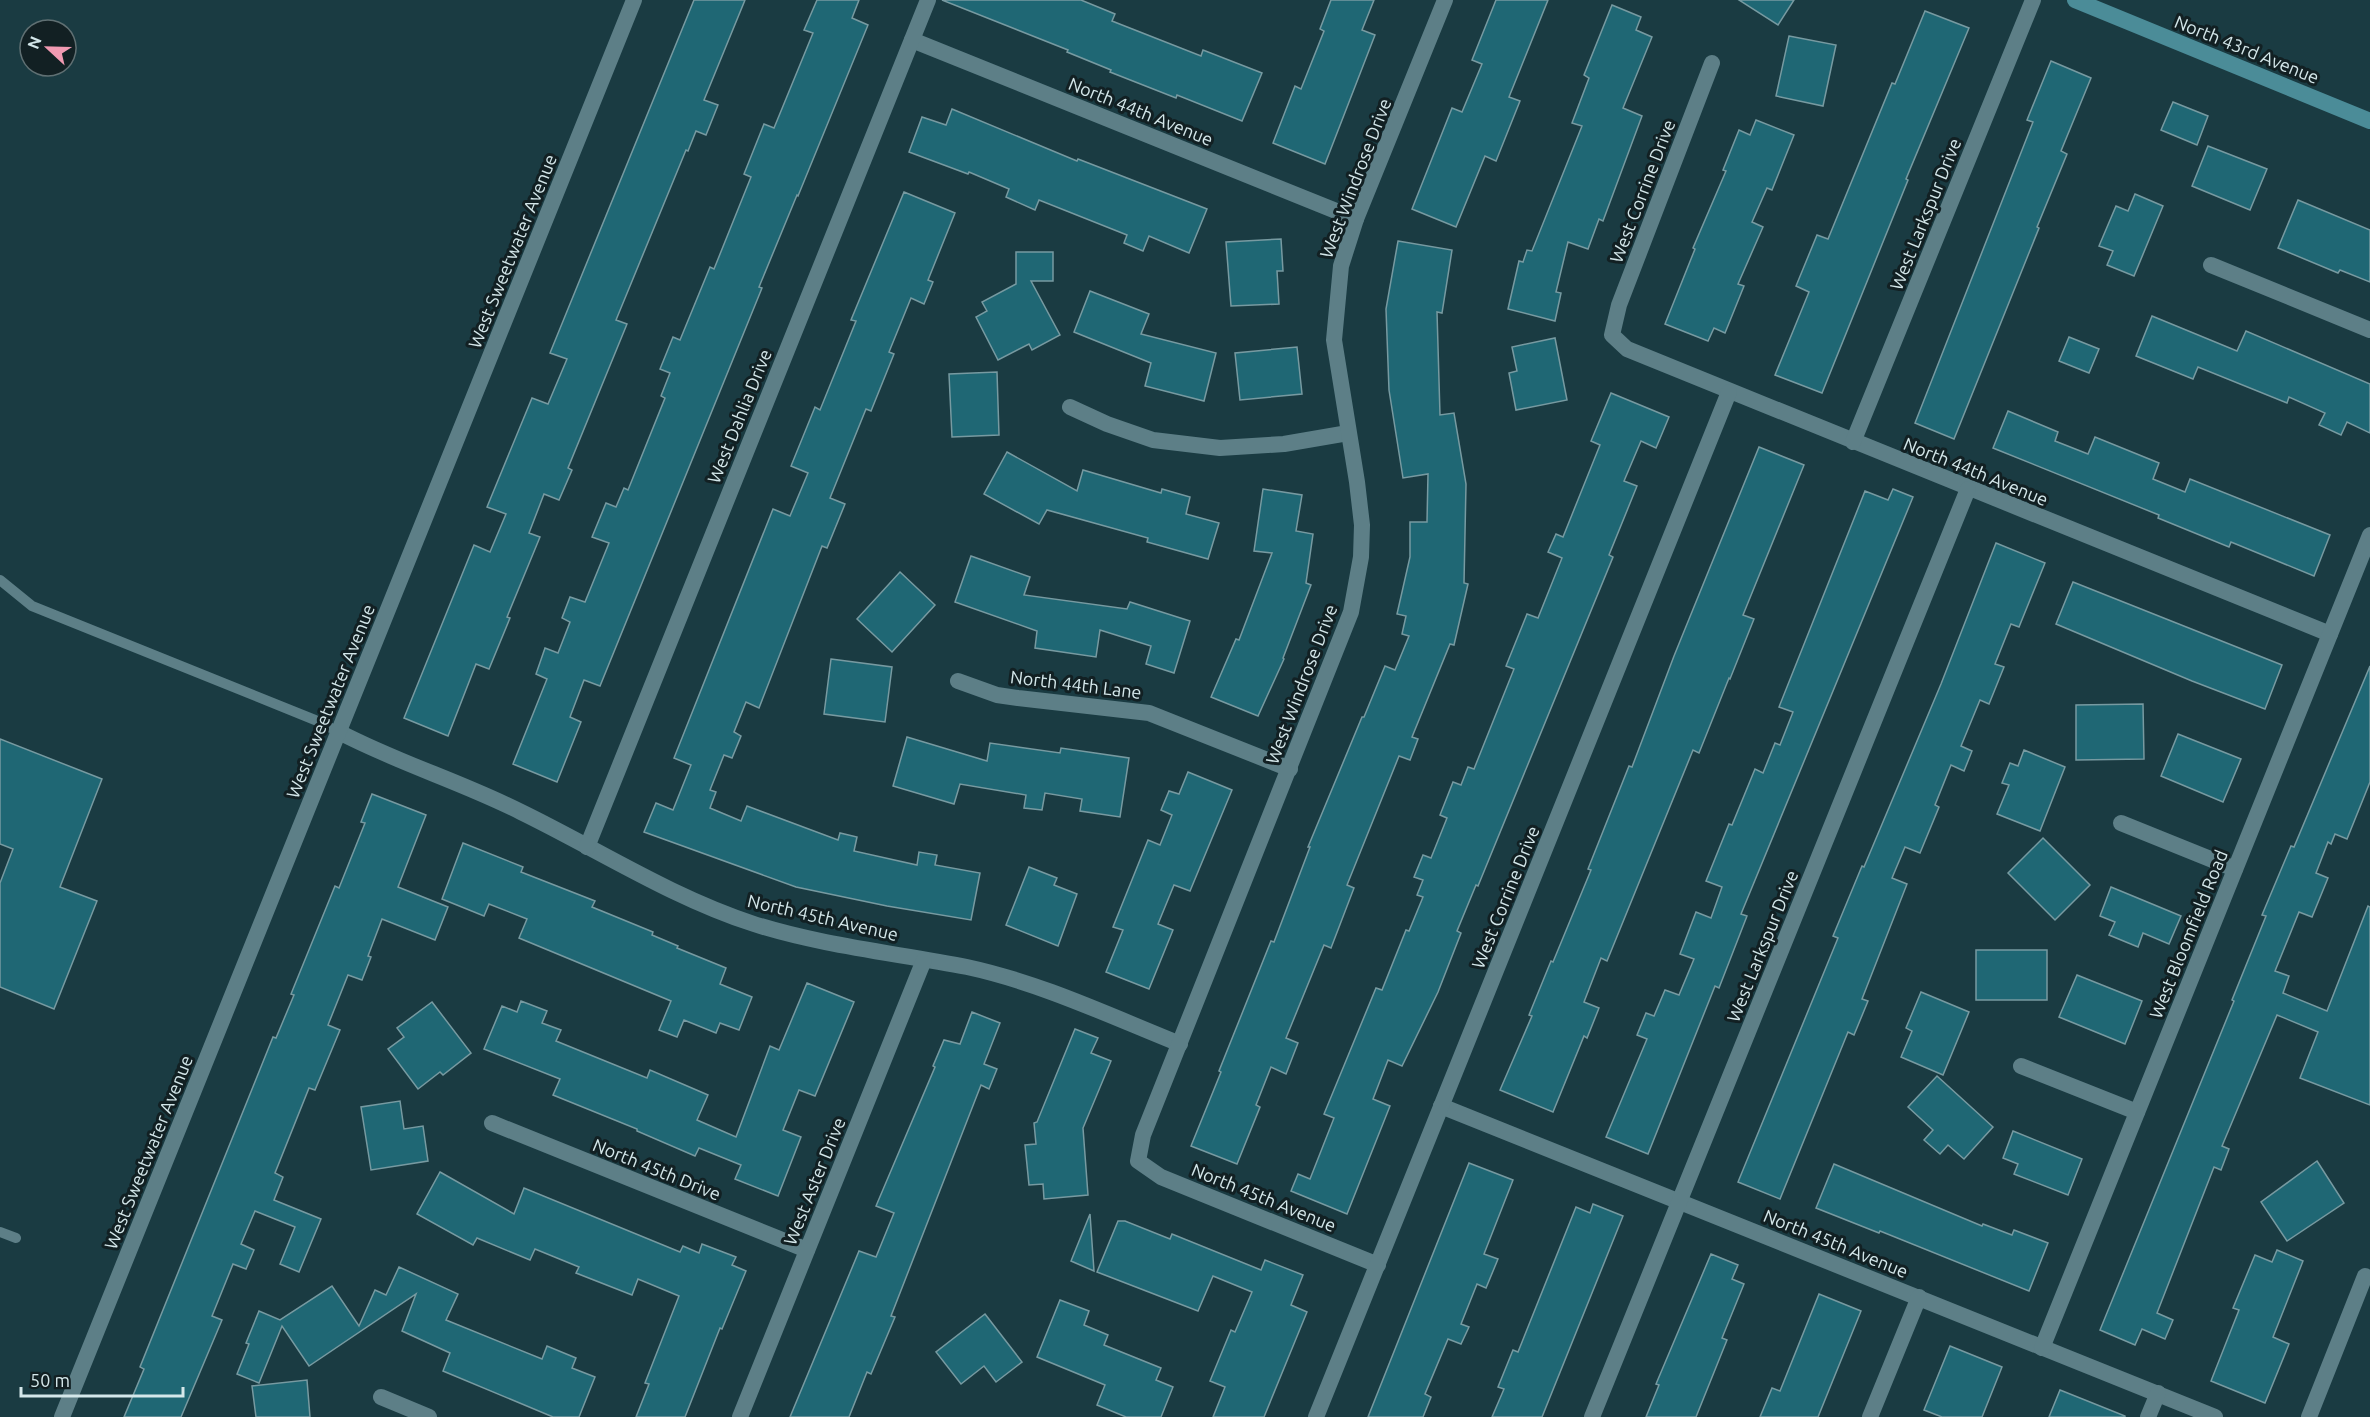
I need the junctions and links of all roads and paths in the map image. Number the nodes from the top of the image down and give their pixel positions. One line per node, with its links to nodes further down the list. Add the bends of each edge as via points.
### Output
1 (634, 0): 22 (street, West Sweetwater Avenue)
2 (928, 0): 6 (street, West Dahlia Drive)
3 (1445, 0): 9 (street, West Windrose Drive)
4 (2033, 0): 16 (street, West Larkspur Drive)
5 (2075, 0): 8 (main road, North 43rd Avenue)
6 (912, 39): 9 (street, North 44th Avenue); 25 (street, West Dahlia Drive)
7 (1712, 63): 12 (street, West Corrine Drive, via 1619,305)
8 (2370, 121)
9 (1356, 219): 15 (street, West Windrose Drive, via 1341,266 1334,340)
10 (2211, 265): 11 (street)
11 (2370, 330)
12 (1612, 335): 13 (street, North 44th Avenue, via 1627,350)
13 (1729, 392): 16 (street, North 44th Avenue); 30 (street, West Corrine Drive)
14 (1070, 407): 15 (street, via 1153,440 1220,448 1284,444)
15 (1348, 433): 23 (street, West Windrose Drive, via 1362,525 1352,612)
16 (1853, 442): 17 (street, North 44th Avenue)
17 (1968, 489): 20 (street, North 44th Avenue); 34 (street, West Larkspur Drive)
18 (2370, 535): 20 (street, West Bloomfield Road)
19 (0, 580): 22 (lane, via 32,606)
20 (2330, 634): 26 (street, West Bloomfield Road)
21 (958, 681): 23 (street, North 44th Lane, via 997,695 1149,712)
22 (339, 732): 25 (street, North 45th Avenue, via 521,812); 44 (street, West Sweetwater Avenue)
23 (1290, 769): 28 (street, West Windrose Drive)
24 (2121, 823): 26 (street)
25 (587, 848): 27 (street, North 45th Avenue, via 696,902 755,924 838,945)
26 (2235, 869): 31 (street, West Bloomfield Road)
27 (924, 960): 28 (street, North 45th Avenue, via 1042,988); 37 (street, West Aster Drive)
28 (1180, 1044): 33 (street, West Windrose Drive, via 1143,1135)
29 (2021, 1066): 31 (street)
30 (1442, 1106): 34 (street, North 45th Avenue); 38 (street, West Corrine Drive)
31 (2137, 1112): 41 (street, West Bloomfield Road)
32 (492, 1123): 37 (street, North 45th Drive)
33 (1138, 1161): 38 (street, North 45th Avenue, via 1161,1177)
34 (1679, 1202): 40 (street, North 45th Avenue); 48 (street, West Larkspur Drive)
35 (0, 1232): 36 (lane)
36 (16, 1238)
37 (807, 1250): 46 (street, West Aster Drive)
38 (1378, 1265): 47 (street, West Corrine Drive)
39 (2365, 1276): 52 (street)
40 (1919, 1297): 41 (street, North 45th Avenue); 49 (street)
41 (2042, 1348): 42 (street, North 45th Avenue)
42 (2158, 1394): 50 (street); 51 (street, North 45th Avenue)
43 (381, 1397): 45 (street)
44 (62, 1417)
45 (429, 1417)
46 (740, 1417)
47 (1316, 1417)
48 (1592, 1417)
49 (1870, 1417)
50 (2148, 1417)
51 (2215, 1417)
52 (2309, 1417)

